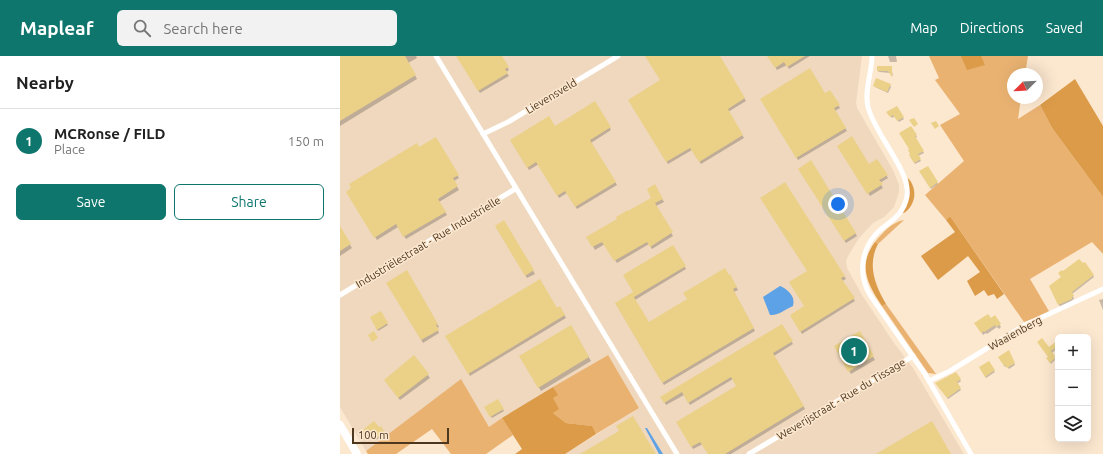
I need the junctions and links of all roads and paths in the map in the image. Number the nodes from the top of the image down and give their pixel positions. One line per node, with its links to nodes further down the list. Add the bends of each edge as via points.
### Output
1 (436, 56): 4 (street)
2 (618, 56): 4 (street, Lievensveld, via 508,122)
3 (872, 56): 8 (street, via 868,106 877,131 903,175 907,194 897,217 875,235 868,246 864,257 863,275 870,295)
4 (483, 134): 5 (street)
5 (515, 189): 7 (street, Industriëlestraat - Rue Industrielle); 12 (street)
6 (1103, 289): 9 (street, Waaienberg, via 1025,325)
7 (340, 295)
8 (913, 356): 9 (street); 13 (street, Weverijstraat - Rue du Tissage)
9 (929, 381): 14 (street)
10 (340, 425): 11 (main road)
11 (357, 454)
12 (677, 454)
13 (749, 454)
14 (971, 454)

